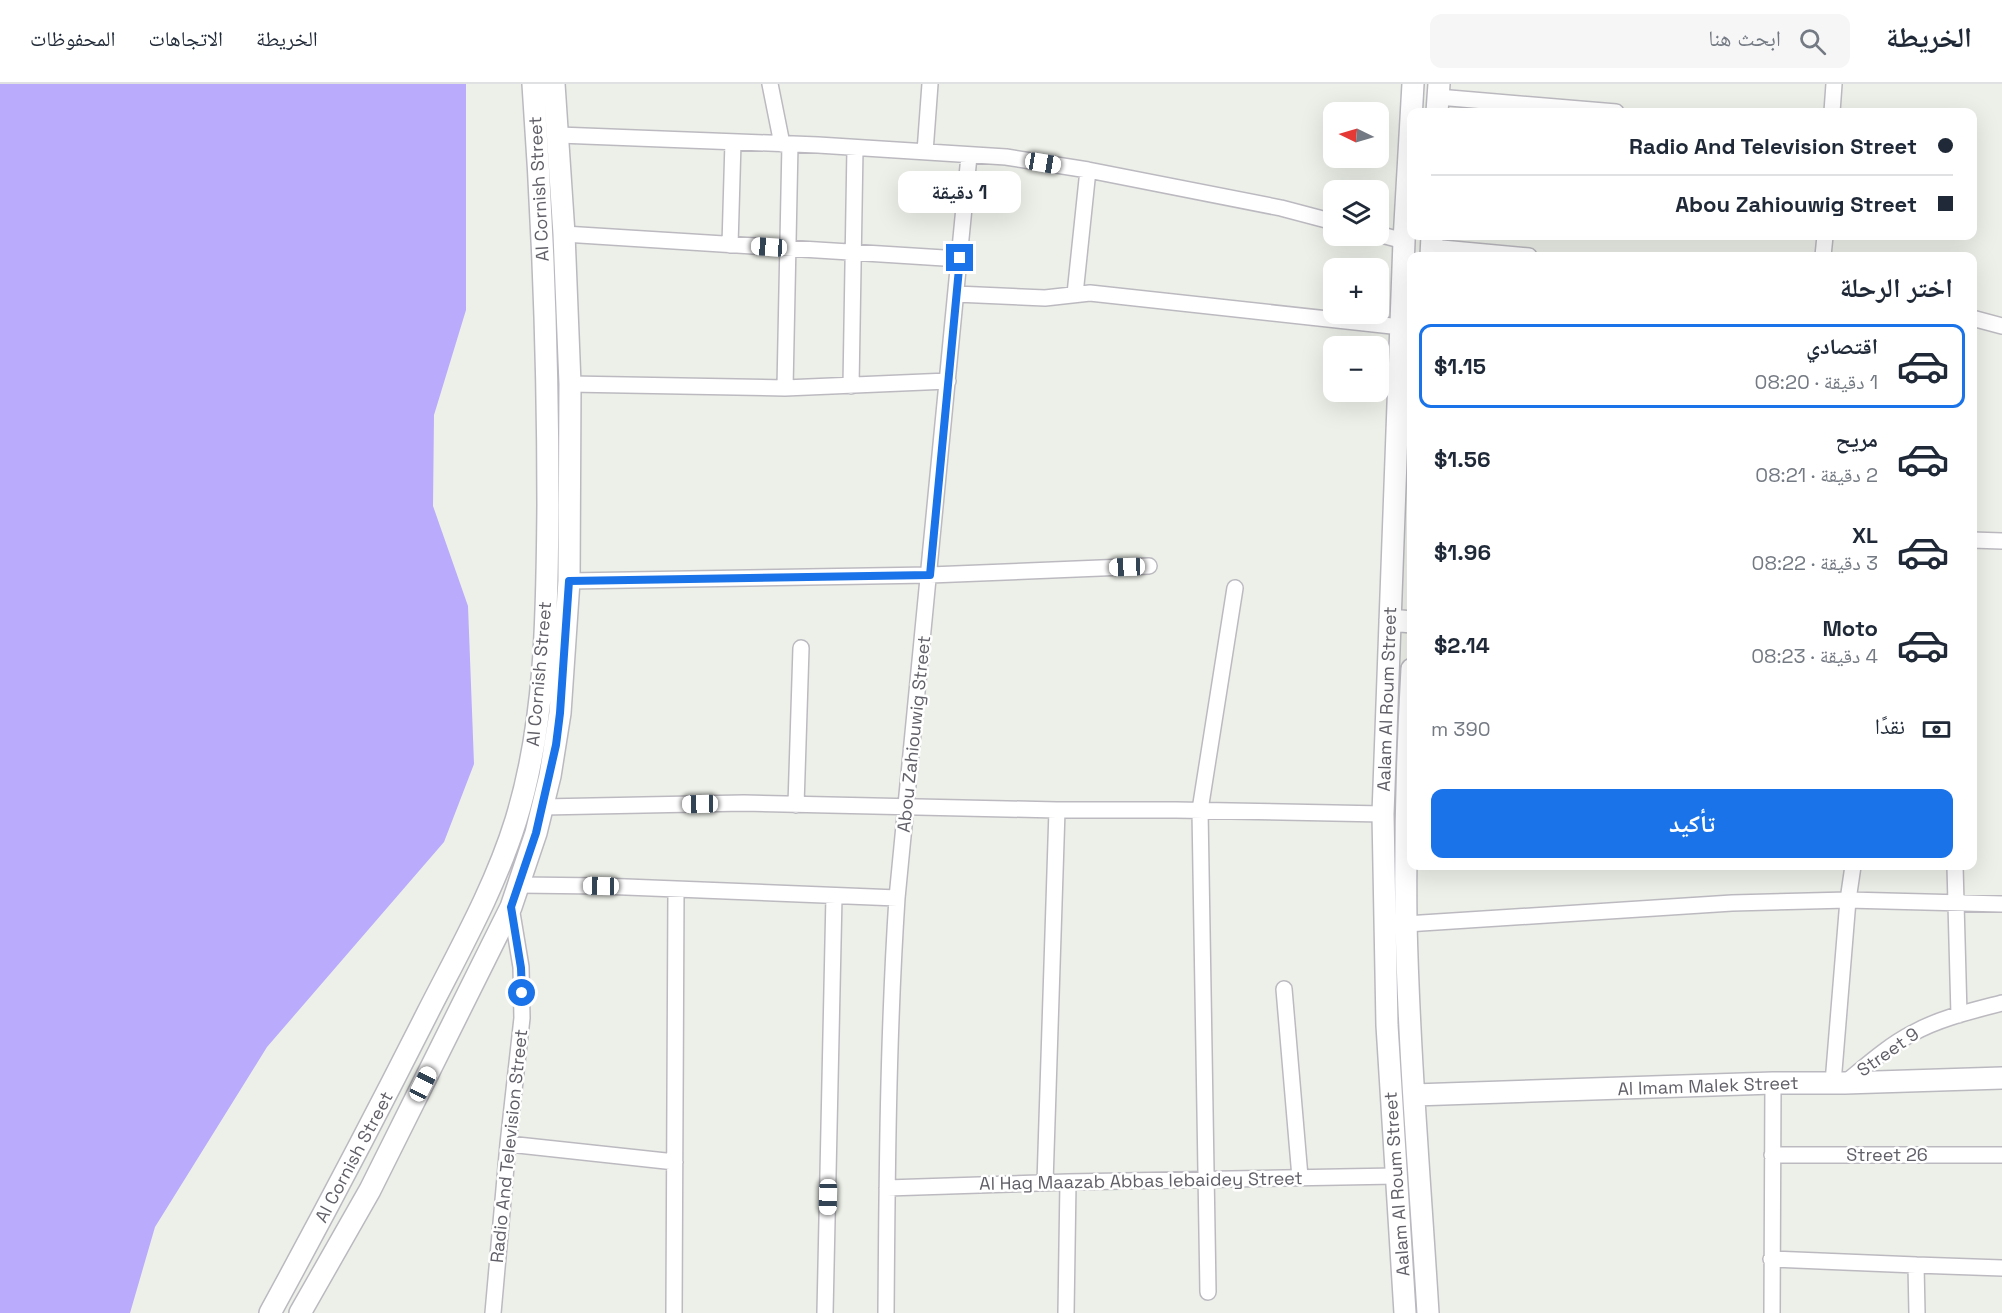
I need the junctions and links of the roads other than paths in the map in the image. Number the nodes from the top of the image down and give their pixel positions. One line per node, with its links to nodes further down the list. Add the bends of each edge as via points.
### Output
1 (533, 84): 62 (street, Al Cornish Street, via 548,384 547,581 539,705 530,764 516,821)
2 (554, 84): 11 (street, Al Cornish Street)
3 (770, 84): 13 (street)
4 (930, 84): 15 (street)
5 (1413, 84): 8 (street, Aalam Al Roum Street)
6 (1834, 84): 10 (street)
7 (1438, 98): 9 (street)
8 (1412, 108)
9 (1565, 108)
10 (1832, 108)
11 (559, 135): 12 (street); 20 (street, Al Cornish Street)
12 (733, 142): 13 (street); 23 (street)
13 (786, 144): 14 (street); 25 (street)
14 (855, 148): 15 (street); 26 (street)
15 (926, 152): 16 (street)
16 (969, 156): 17 (street, via 1006,157); 28 (street, Abou Zahiouwig Street)
17 (1088, 170): 19 (street); 30 (street)
18 (1407, 188): 22 (street, Aalam Al Roum Street)
19 (1323, 219)
20 (564, 234): 23 (street); 35 (street, Al Cornish Street)
21 (1389, 237): 22 (street)
22 (1404, 240): 33 (street, Aalam Al Roum Street)
23 (730, 245): 25 (street)
24 (1431, 246): 27 (street)
25 (788, 248): 26 (street); 37 (street)
26 (853, 252): 28 (street); 36 (street)
27 (1490, 252)
28 (960, 258): 29 (street, Abou Zahiouwig Street)
29 (956, 294): 30 (street, via 1046,298); 34 (street, Abou Zahiouwig Street)
30 (1075, 294): 33 (street)
31 (1977, 319): 32 (street)
32 (2002, 326)
33 (1401, 327): 44 (street, Aalam Al Roum Street)
34 (948, 381): 36 (street); 41 (street, Abou Zahiouwig Street)
35 (570, 384): 37 (street); 42 (street, Al Cornish Street)
36 (852, 386): 37 (street)
37 (785, 388)
38 (1977, 540): 39 (street)
39 (2002, 541)
40 (1149, 566): 41 (street)
41 (930, 575): 42 (street); 48 (street, Abou Zahiouwig Street)
42 (569, 581): 49 (street, Al Cornish Street, via 560,713)
43 (1235, 588): 51 (street)
44 (1390, 620): 45 (street); 52 (street, Aalam Al Roum Street)
45 (1407, 622)
46 (801, 648): 47 (street)
47 (796, 805): 48 (street); 49 (street)
48 (906, 806): 50 (street); 59 (street, Abou Zahiouwig Street)
49 (543, 807): 56 (street, Al Cornish Street)
50 (1057, 810): 51 (street); 81 (street)
51 (1200, 810): 52 (street); 79 (street)
52 (1383, 814): 77 (street, Aalam Al Roum Street, via 1384,955)
53 (1407, 870): 65 (street, Aalam Al Roum Street)
54 (1852, 870): 60 (street)
55 (1955, 870): 61 (street)
56 (519, 885): 57 (street); 64 (street, Al Cornish Street)
57 (676, 889): 58 (street); 76 (street)
58 (834, 896): 59 (street); 91 (street)
59 (897, 898): 82 (street, Abou Zahiouwig Street)
60 (1848, 900): 61 (street); 65 (street, via 1732,903); 71 (street)
61 (1955, 903): 63 (street); 68 (street)
62 (483, 904): 64 (street); 87 (street, Al Cornish Street)
63 (2002, 904)
64 (508, 912): 73 (street, Radio And Television Street, via 521,968 522,1018); 88 (street, Al Cornish Street, via 370,1190)
65 (1406, 924): 72 (street, Aalam Al Roum Street)
66 (1284, 989): 78 (street)
67 (2002, 1003): 68 (street, Street 9)
68 (1959, 1015): 71 (street, Street 9, via 1893,1044)
69 (2002, 1078): 71 (street, Al Imam Malek Street)
70 (1773, 1083): 71 (street, Al Imam Malek Street); 72 (street, Al Imam Malek Street); 74 (street)
71 (1839, 1083)
72 (1414, 1095): 95 (street, Aalam Al Roum Street)
73 (508, 1144): 76 (street); 89 (street, Radio And Television Street)
74 (1772, 1155): 75 (street, Street 26); 83 (street)
75 (2002, 1155)
76 (675, 1162): 90 (street)
77 (1396, 1176): 78 (street, Al Hag Maazab Abbas lebaidey Street); 94 (street, Aalam Al Roum Street)
78 (1300, 1178): 79 (street, Al Hag Maazab Abbas lebaidey Street)
79 (1207, 1179): 80 (street, Al Hag Maazab Abbas lebaidey Street); 86 (street)
80 (1068, 1182): 81 (street, Al Hag Maazab Abbas lebaidey Street); 93 (street)
81 (1045, 1183): 82 (street, Al Hag Maazab Abbas lebaidey Street)
82 (887, 1188): 92 (street, Abou Zahiouwig Street)
83 (1771, 1259): 84 (street); 96 (street)
84 (1916, 1265): 85 (street); 97 (street)
85 (2002, 1268)
86 (1208, 1292)
87 (270, 1313)
88 (300, 1313)
89 (493, 1313)
90 (674, 1313)
91 (825, 1313)
92 (886, 1313)
93 (1066, 1313)
94 (1405, 1313)
95 (1428, 1313)
96 (1772, 1313)
97 (1917, 1313)

